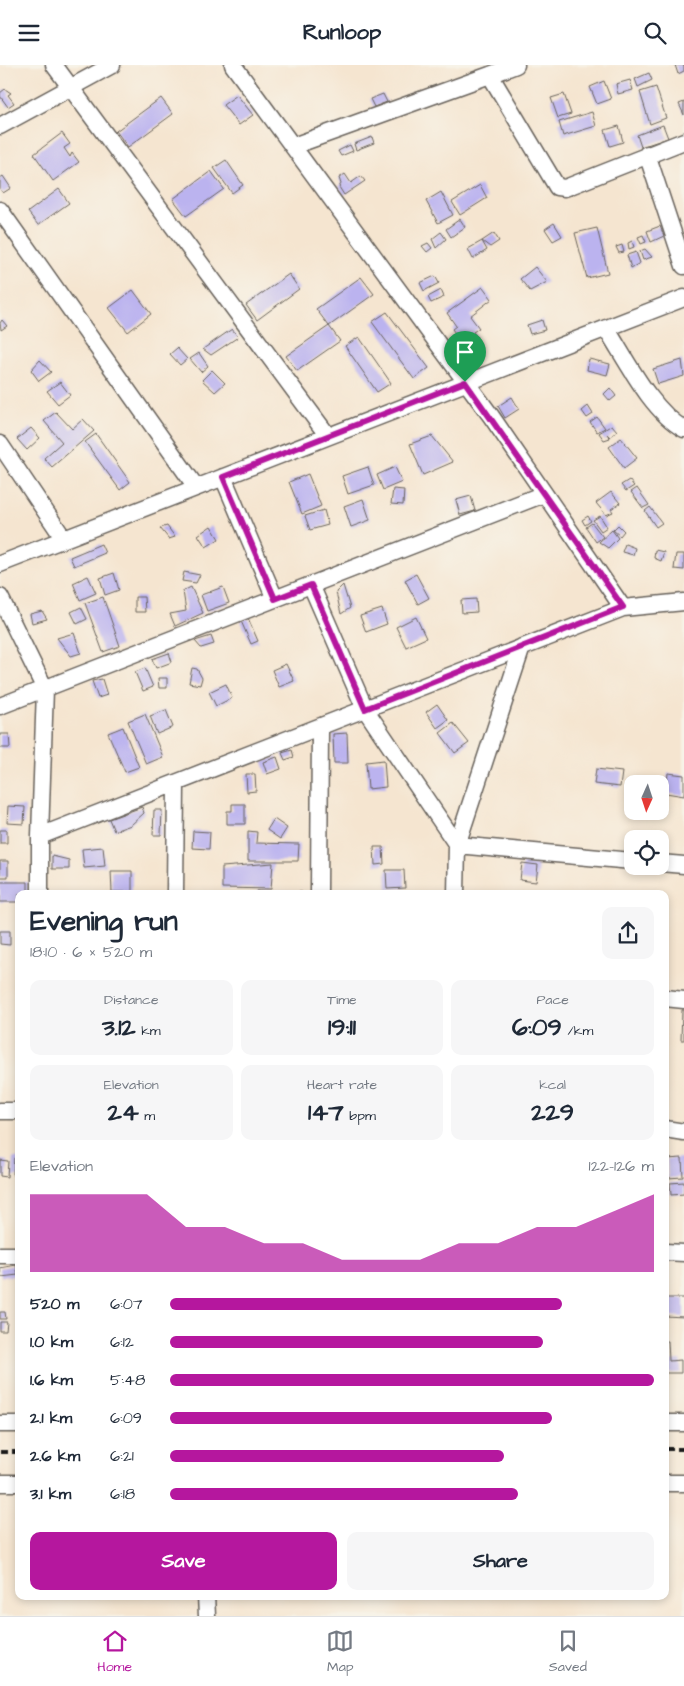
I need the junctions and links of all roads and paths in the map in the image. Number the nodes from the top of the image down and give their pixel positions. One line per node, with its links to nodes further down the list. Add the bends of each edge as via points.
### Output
1 (54, 65): 6 (street)
2 (112, 65): 6 (street)
3 (234, 65): 9 (street)
4 (516, 65): 5 (street)
5 (490, 75): 9 (street); 10 (street, via 557,187 565,187)
6 (71, 87): 7 (street); 17 (street)
7 (0, 126)
8 (684, 141): 10 (street)
9 (293, 147): 15 (street)
10 (647, 154): 12 (street)
11 (0, 210): 20 (street)
12 (684, 266)
13 (684, 298): 14 (street)
14 (606, 328): 15 (street); 16 (street, via 647,393 673,423)
15 (465, 382): 17 (street); 21 (street)
16 (684, 429)
17 (328, 436): 19 (street)
18 (0, 444): 22 (street)
19 (223, 477): 20 (street); 26 (street)
20 (196, 487): 22 (street)
21 (544, 494): 24 (street); 28 (street)
22 (64, 539): 23 (street)
23 (0, 565)
24 (311, 585): 26 (street); 32 (street)
25 (0, 597): 30 (street)
26 (275, 599): 30 (street)
27 (684, 602): 28 (street)
28 (623, 607): 29 (street)
29 (522, 647): 32 (street); 36 (street)
30 (45, 689): 31 (street); 35 (street)
31 (0, 706)
32 (365, 709): 33 (street); 36 (street)
33 (320, 727): 34 (street); 42 (street)
34 (176, 783): 35 (street); 41 (street)
35 (40, 836): 40 (street)
36 (456, 845): 37 (street); 43 (street)
37 (624, 860)
38 (669, 864): 39 (street)
39 (684, 865)
40 (40, 890)
41 (175, 890)
42 (319, 890)
43 (456, 890)
44 (669, 999): 45 (street)
45 (684, 1001)
46 (0, 1111): 47 (street)
47 (15, 1111)
48 (669, 1130): 49 (street)
49 (684, 1132)
50 (669, 1253): 51 (street)
51 (684, 1253)
52 (0, 1255): 53 (street)
53 (15, 1255)
54 (669, 1423): 55 (street)
55 (684, 1423)
56 (0, 1424): 57 (street)
57 (15, 1424)
58 (0, 1483): 59 (street)
59 (15, 1483)
60 (669, 1483): 61 (street)
61 (684, 1483)
62 (206, 1600): 63 (street)
63 (207, 1616)

